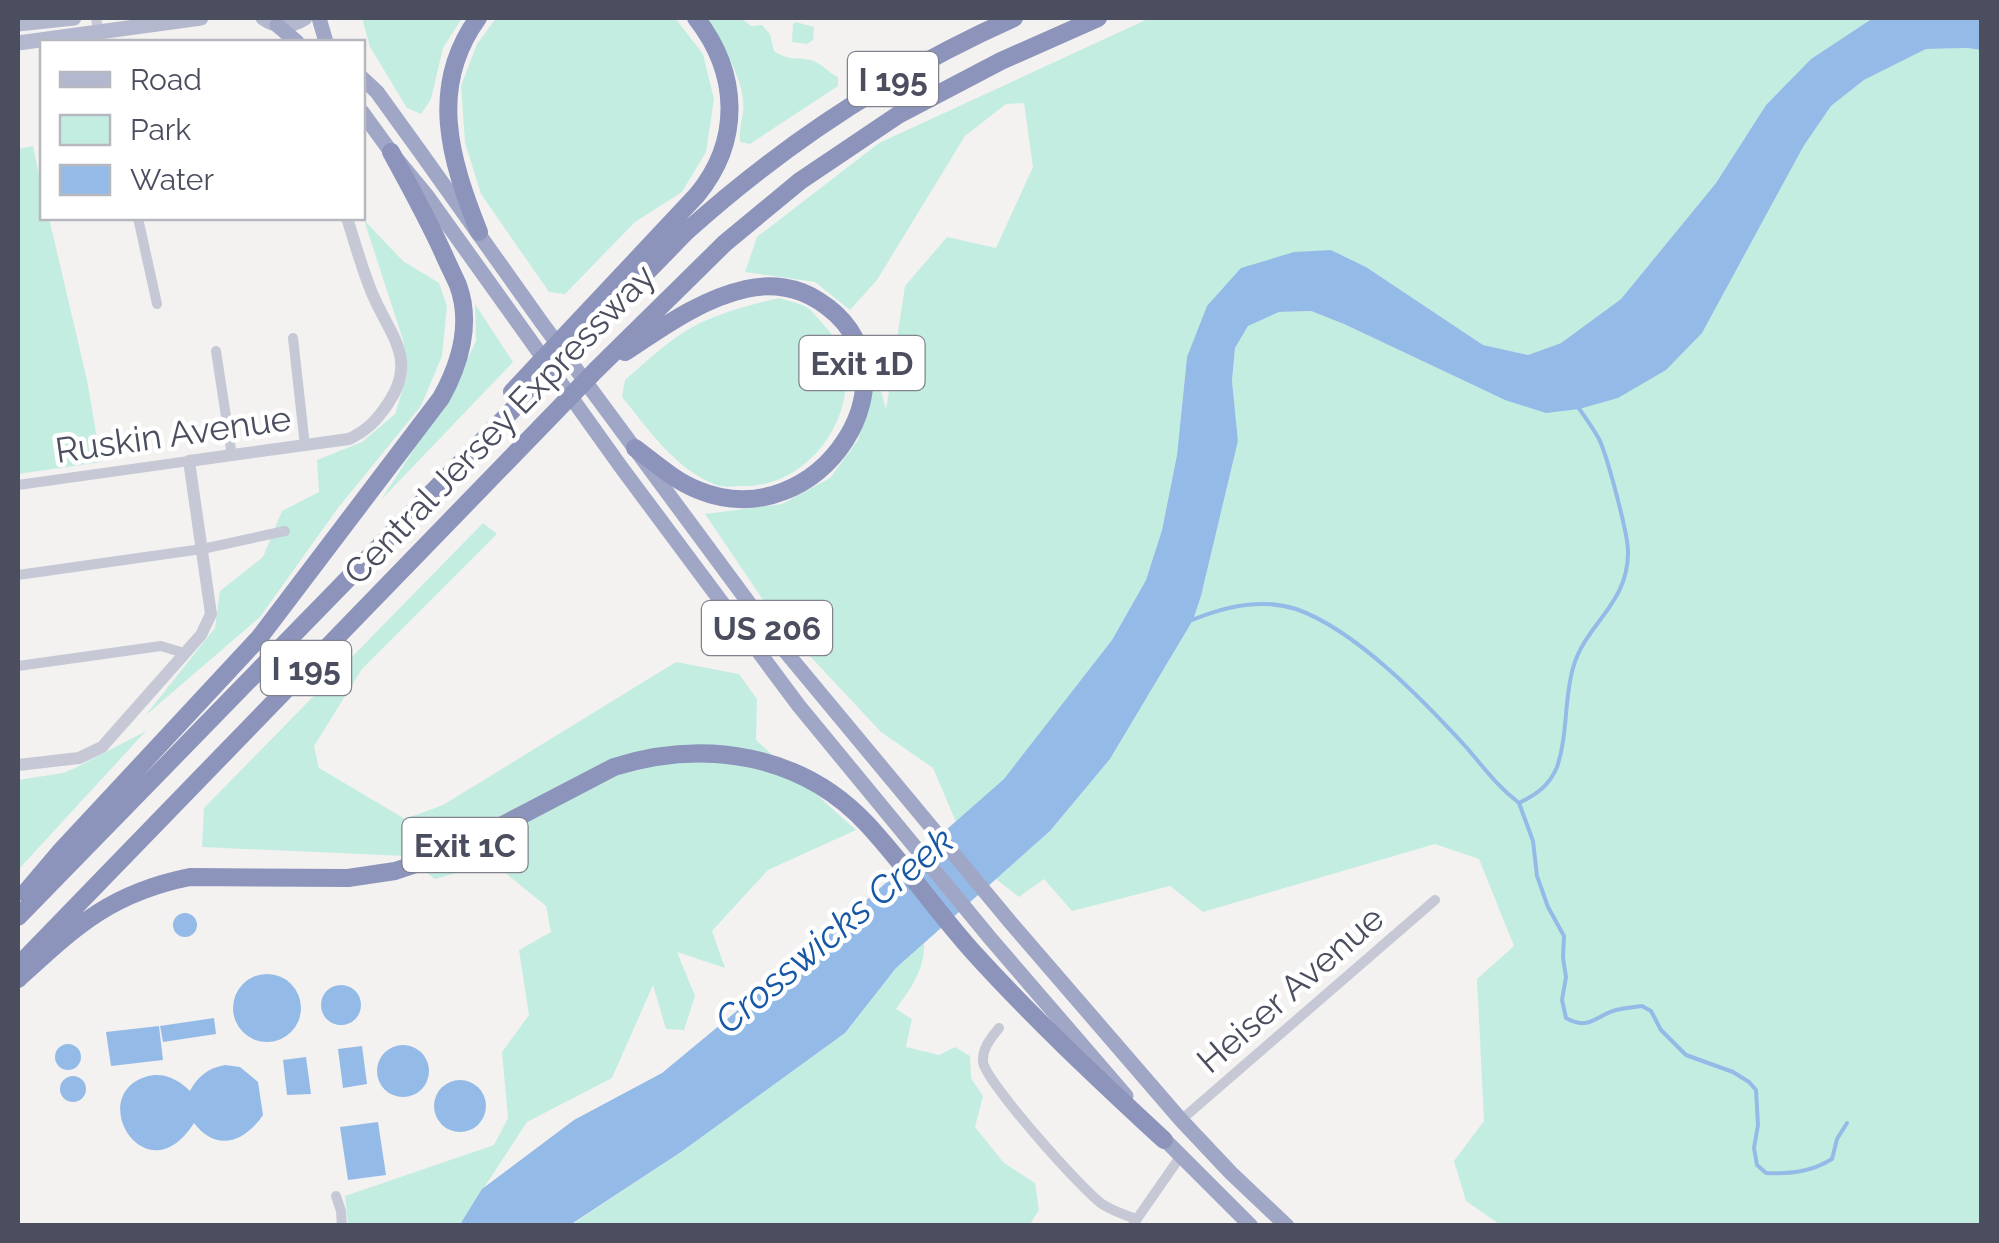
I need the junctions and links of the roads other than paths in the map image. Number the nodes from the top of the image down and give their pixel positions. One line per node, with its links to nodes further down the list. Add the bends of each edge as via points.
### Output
1 (74, 18): 8 (main road)
2 (201, 18): 11 (main road)
3 (305, 18): 9 (main road)
4 (478, 18): 20 (highway, via 454,63 448,106 453,151)
5 (696, 18): 33 (highway, via 719,55 729,94 724,149 707,182)
6 (1014, 18): 33 (highway, Central Jersey Expressway / I 195, via 880,86 717,204)
7 (1098, 18): 24 (highway, Central Jersey Expressway / I 195, via 949,87 832,158 725,243)
8 (44, 19): 10 (main road); 12 (street)
9 (266, 20): 13 (highway)
10 (18, 24)
11 (98, 31): 12 (main road)
12 (47, 39): 14 (main road)
13 (294, 40)
14 (18, 43)
15 (365, 81): 20 (highway)
16 (365, 116): 17 (highway, US 206)
17 (390, 152): 38 (highway, via 459,287 464,322 451,380 259,638); 44 (highway, US 206, via 798,706)
18 (138, 220): 21 (street)
19 (348, 220): 25 (street, Ruskin Avenue, via 400,353 402,376 372,426 350,439)
20 (478, 232): 26 (highway, US 206)
21 (157, 304)
22 (293, 338): 25 (street)
23 (216, 351): 27 (street)
24 (595, 371): 26 (highway, Exit 1D, via 706,302 763,286 814,297 856,342 863,370 856,422 840,451 798,486 764,497 712,495); 40 (highway, Central Jersey Expressway / I 195)
25 (305, 446): 27 (street, Ruskin Avenue)
26 (635, 448): 43 (highway, US 206, via 780,646)
27 (232, 456): 28 (street, Ruskin Avenue)
28 (189, 462): 29 (street, Ruskin Avenue); 31 (street)
29 (18, 485)
30 (285, 531): 31 (street)
31 (202, 549): 32 (street); 34 (street, via 211,614)
32 (18, 574)
33 (346, 578): 39 (highway, Central Jersey Expressway / I 195)
34 (184, 653): 35 (street, via 160,646); 36 (street, via 102,747 80,758)
35 (18, 666)
36 (18, 766)
37 (1435, 900): 43 (street, Heiser Avenue)
38 (18, 902)
39 (18, 917)
40 (18, 966)
41 (18, 980): 44 (highway, Exit 1C, via 74,928 138,891 190,878 348,878 395,871 449,853 614,767 686,752 724,754 784,768 848,806 1035,1018)
42 (999, 1028): 47 (street, via 987,1044 986,1070 1086,1190)
43 (1181, 1120): 50 (highway, US 206)
44 (1164, 1140): 45 (highway, US 206)
45 (1180, 1157): 47 (street); 49 (highway, US 206)
46 (336, 1196): 48 (street)
47 (1134, 1222)
48 (342, 1226)
49 (1251, 1226)
50 (1287, 1226)

